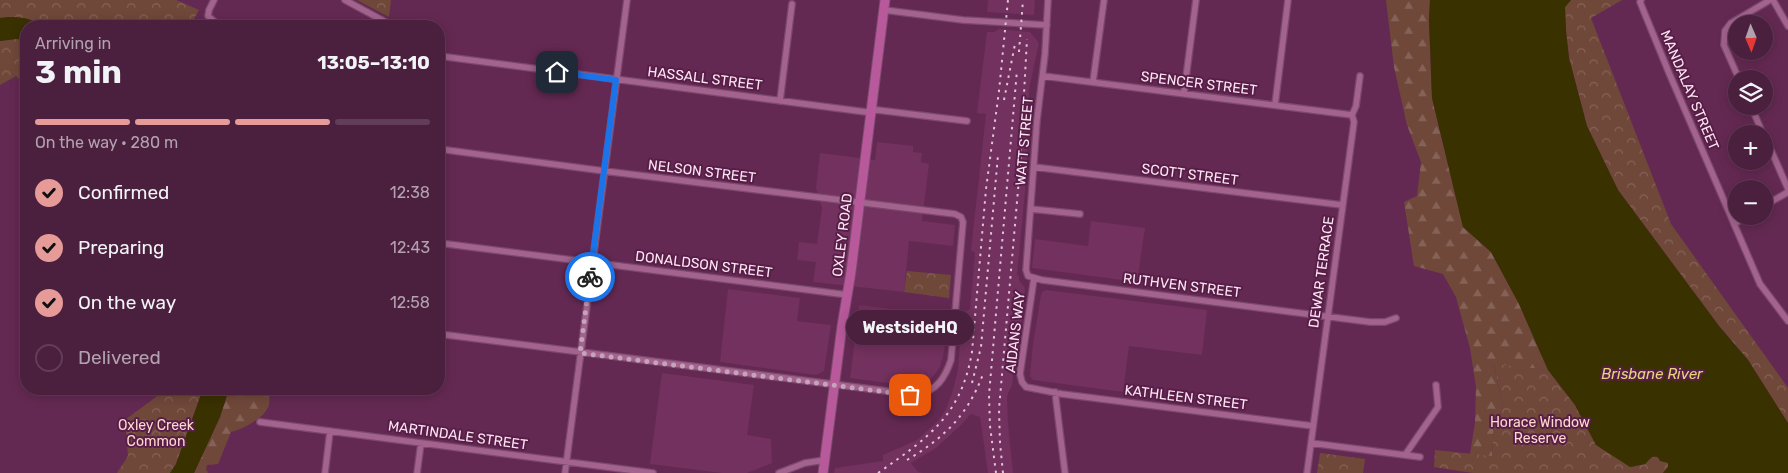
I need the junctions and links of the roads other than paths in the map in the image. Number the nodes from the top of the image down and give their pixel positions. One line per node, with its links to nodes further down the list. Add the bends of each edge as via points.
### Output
1 (214, 0): 13 (street, via 208,16)
2 (345, 0): 14 (street)
3 (627, 0): 21 (street)
4 (885, 0): 12 (main road, OXLEY ROAD)
5 (1048, 0): 15 (street, WATT STREET)
6 (1104, 0): 22 (street)
7 (1196, 0): 23 (street)
8 (1288, 0): 25 (street)
9 (1641, 0): 38 (street, MANDALAY STREET)
10 (1772, 0): 16 (street); 18 (street, via 1731,23 1725,31 1724,45)
11 (792, 4): 24 (street)
12 (884, 10): 15 (street, via 963,20); 26 (main road, OXLEY ROAD)
13 (213, 20)
14 (383, 20)
15 (1047, 25): 19 (street, WATT STREET)
16 (1788, 26)
17 (445, 57): 21 (street, HASSALL STREET)
18 (1735, 70)
19 (1043, 76): 22 (street, SPENCER STREET); 31 (street, WATT STREET)
20 (1360, 76): 27 (street, DEWAR TERRACE)
21 (616, 80): 24 (street, HASSALL STREET); 32 (street)
22 (1093, 82): 23 (street, SPENCER STREET)
23 (1184, 93): 25 (street, SPENCER STREET)
24 (780, 101): 26 (street, HASSALL STREET)
25 (1275, 105): 27 (street, SPENCER STREET)
26 (872, 111): 28 (street, HASSALL STREET); 35 (main road, OXLEY ROAD)
27 (1352, 114): 36 (street, DEWAR TERRACE, via 1354,122)
28 (967, 121)
29 (445, 150): 32 (street, NELSON STREET)
30 (1773, 155): 33 (street)
31 (1034, 167): 36 (street, SCOTT STREET); 37 (street, WATT STREET)
32 (604, 171): 35 (street, NELSON STREET); 42 (street)
33 (1788, 191): 34 (street)
34 (1773, 200)
35 (860, 203): 44 (main road, OXLEY ROAD); 50 (street, NELSON STREET, via 961,217 952,355 942,381 918,395)
36 (1342, 205): 45 (street, DEWAR TERRACE)
37 (1031, 209): 39 (street); 43 (street, WATT STREET, via 1026,271 1029,277)
38 (1728, 210)
39 (1080, 214)
40 (1734, 225): 47 (street, MANDALAY STREET, via 1760,284)
41 (445, 244): 42 (street, DONALDSON STREET)
42 (592, 263): 44 (street, DONALDSON STREET); 49 (street)
43 (1034, 278): 45 (street, RUTHVEN STREET); 52 (street, AIDANS WAY, via 1021,379 1028,388)
44 (848, 295): 50 (main road, OXLEY ROAD)
45 (1328, 316): 46 (street, RUTHVEN STREET, via 1380,322); 54 (street, DEWAR TERRACE)
46 (1396, 318)
47 (1788, 321)
48 (445, 335): 49 (street)
49 (580, 353): 50 (street); 61 (street)
50 (834, 385): 60 (main road, OXLEY ROAD)
51 (1436, 385): 58 (street, via 1438,407)
52 (1055, 392): 54 (street, KATHLEEN STREET); 68 (street)
53 (260, 422): 55 (street, MARTINDALE STREET)
54 (1313, 426): 57 (street, DEWAR TERRACE)
55 (330, 431): 56 (street, MARTINDALE STREET); 62 (street)
56 (420, 443): 61 (street, MARTINDALE STREET); 63 (street)
57 (1311, 443): 58 (street); 69 (street, DEWAR TERRACE)
58 (1405, 455): 59 (street)
59 (1420, 457)
60 (825, 460): 66 (street, via 805,463); 67 (main road, OXLEY ROAD)
61 (567, 462): 64 (street); 65 (street, MARTINDALE STREET)
62 (325, 473)
63 (417, 473)
64 (565, 473)
65 (653, 473)
66 (779, 473)
67 (823, 473)
68 (1065, 473)
69 (1307, 473)

